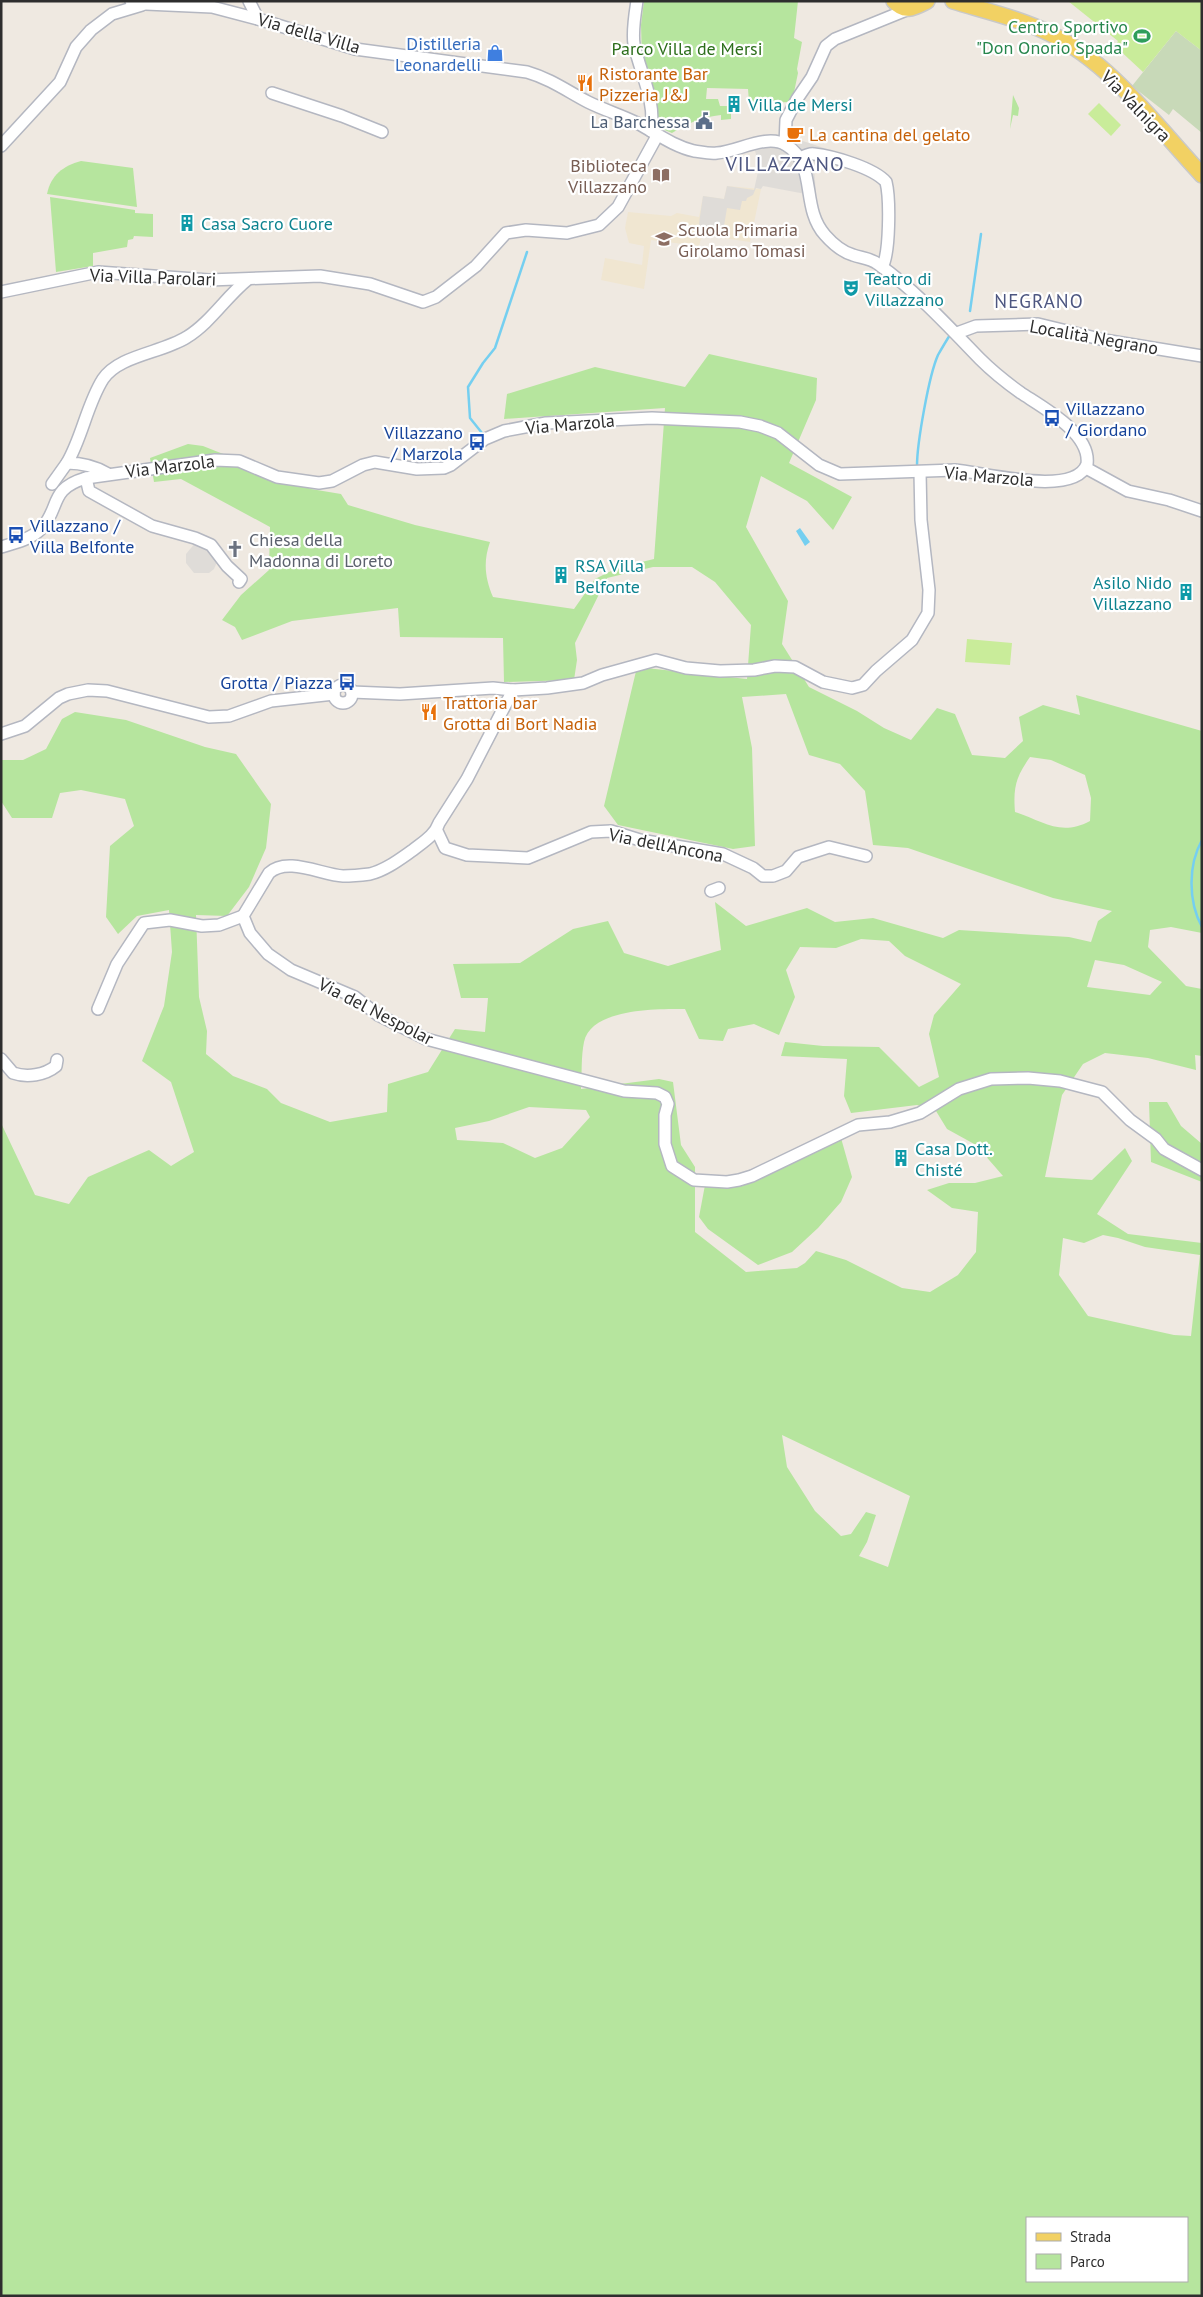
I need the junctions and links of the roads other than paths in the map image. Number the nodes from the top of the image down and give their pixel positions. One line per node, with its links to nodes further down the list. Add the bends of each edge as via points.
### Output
1 (132, 1): 6 (street)
2 (249, 1): 8 (street)
3 (637, 1): 14 (street, via 633,35 648,87)
4 (894, 1): 7 (main road, via 900,7); 9 (street)
5 (953, 1): 18 (main road, Via Valnigra, via 1032,26 1080,52 1114,80)
6 (146, 4): 8 (street, Via della Villa, via 212,7); 10 (street, via 105,18)
7 (919, 4): 9 (street)
8 (258, 19): 14 (street, Via della Villa, via 355,49 537,75)
9 (884, 19): 15 (street, via 835,38 826,46 786,120)
10 (76, 47): 11 (street); 16 (street, via 60,82)
11 (63, 54)
12 (272, 93): 13 (street)
13 (382, 132)
14 (654, 133): 15 (street, Via della Villa, via 680,148 705,153 763,142); 20 (street, Via Villa Parolari, via 618,208 605,221 576,232 526,230 506,233 476,266 430,300 419,302 370,284 320,276)
15 (785, 144): 17 (street)
16 (1, 146)
17 (800, 158): 19 (street, via 809,183 812,213 821,230 836,245); 19 (street, via 812,153 841,160 877,174 886,182 889,201 887,254)
18 (1202, 175)
19 (882, 267): 22 (street)
20 (247, 280): 21 (street, Via Villa Parolari, via 98,272); 24 (street, via 188,337 109,371 98,388)
21 (1, 292)
22 (957, 333): 23 (street, Località Negrano, via 976,326 1038,324 1104,340); 25 (street, via 981,360 1019,392 1067,425 1086,451 1088,460)
23 (1202, 356)
24 (67, 463): 27 (street, via 99,468); 29 (street)
25 (1084, 470): 26 (street, Via Marzola, via 1071,479 1047,482 972,471); 30 (street, via 1128,492)
26 (920, 472): 27 (street, Via Marzola, via 840,474 819,465 778,433 760,426 740,422 652,418 546,422 486,439 444,468 418,469 375,462 332,481 319,483 277,477 231,460); 33 (street, via 921,520 930,590 928,613 912,640 864,685 852,688 823,682 795,667 720,671 686,668 656,660 583,683)
27 (108, 474): 28 (street, Via Marzola)
28 (86, 478): 31 (street, Via Marzola, via 62,490 37,532); 32 (street, via 89,491 152,526 211,545 241,579)
29 (52, 484)
30 (1202, 510)
31 (1, 547)
32 (239, 582)
33 (513, 690): 34 (street, via 494,688 400,694 352,692 349,700 342,703 334,694 271,701 228,716 209,717 107,691 83,691 59,698 25,726); 35 (street)
34 (1, 734)
35 (437, 831): 36 (street, Via dell'Ancona, via 445,848 467,854 528,858 591,832 611,831 640,840 723,854 763,876 786,872 798,857 829,847); 37 (street, via 388,867 370,874 343,876 282,866 274,869)
36 (866, 856)
37 (243, 916): 38 (street, via 219,925 202,926 170,920 144,923 117,964); 41 (street, Via del Nespolar, via 250,933 268,954 291,970 355,997 378,1015 426,1039 624,1091 657,1093 664,1097 668,1104 665,1144 672,1166 694,1180 727,1182 752,1176 858,1125 890,1122 920,1113 959,1089 991,1079 1028,1078 1102,1092 1164,1149)
38 (98, 1009)
39 (1, 1059): 40 (street, via 13,1073 25,1075 48,1072 56,1066)
40 (57, 1060)
41 (1202, 1170)

